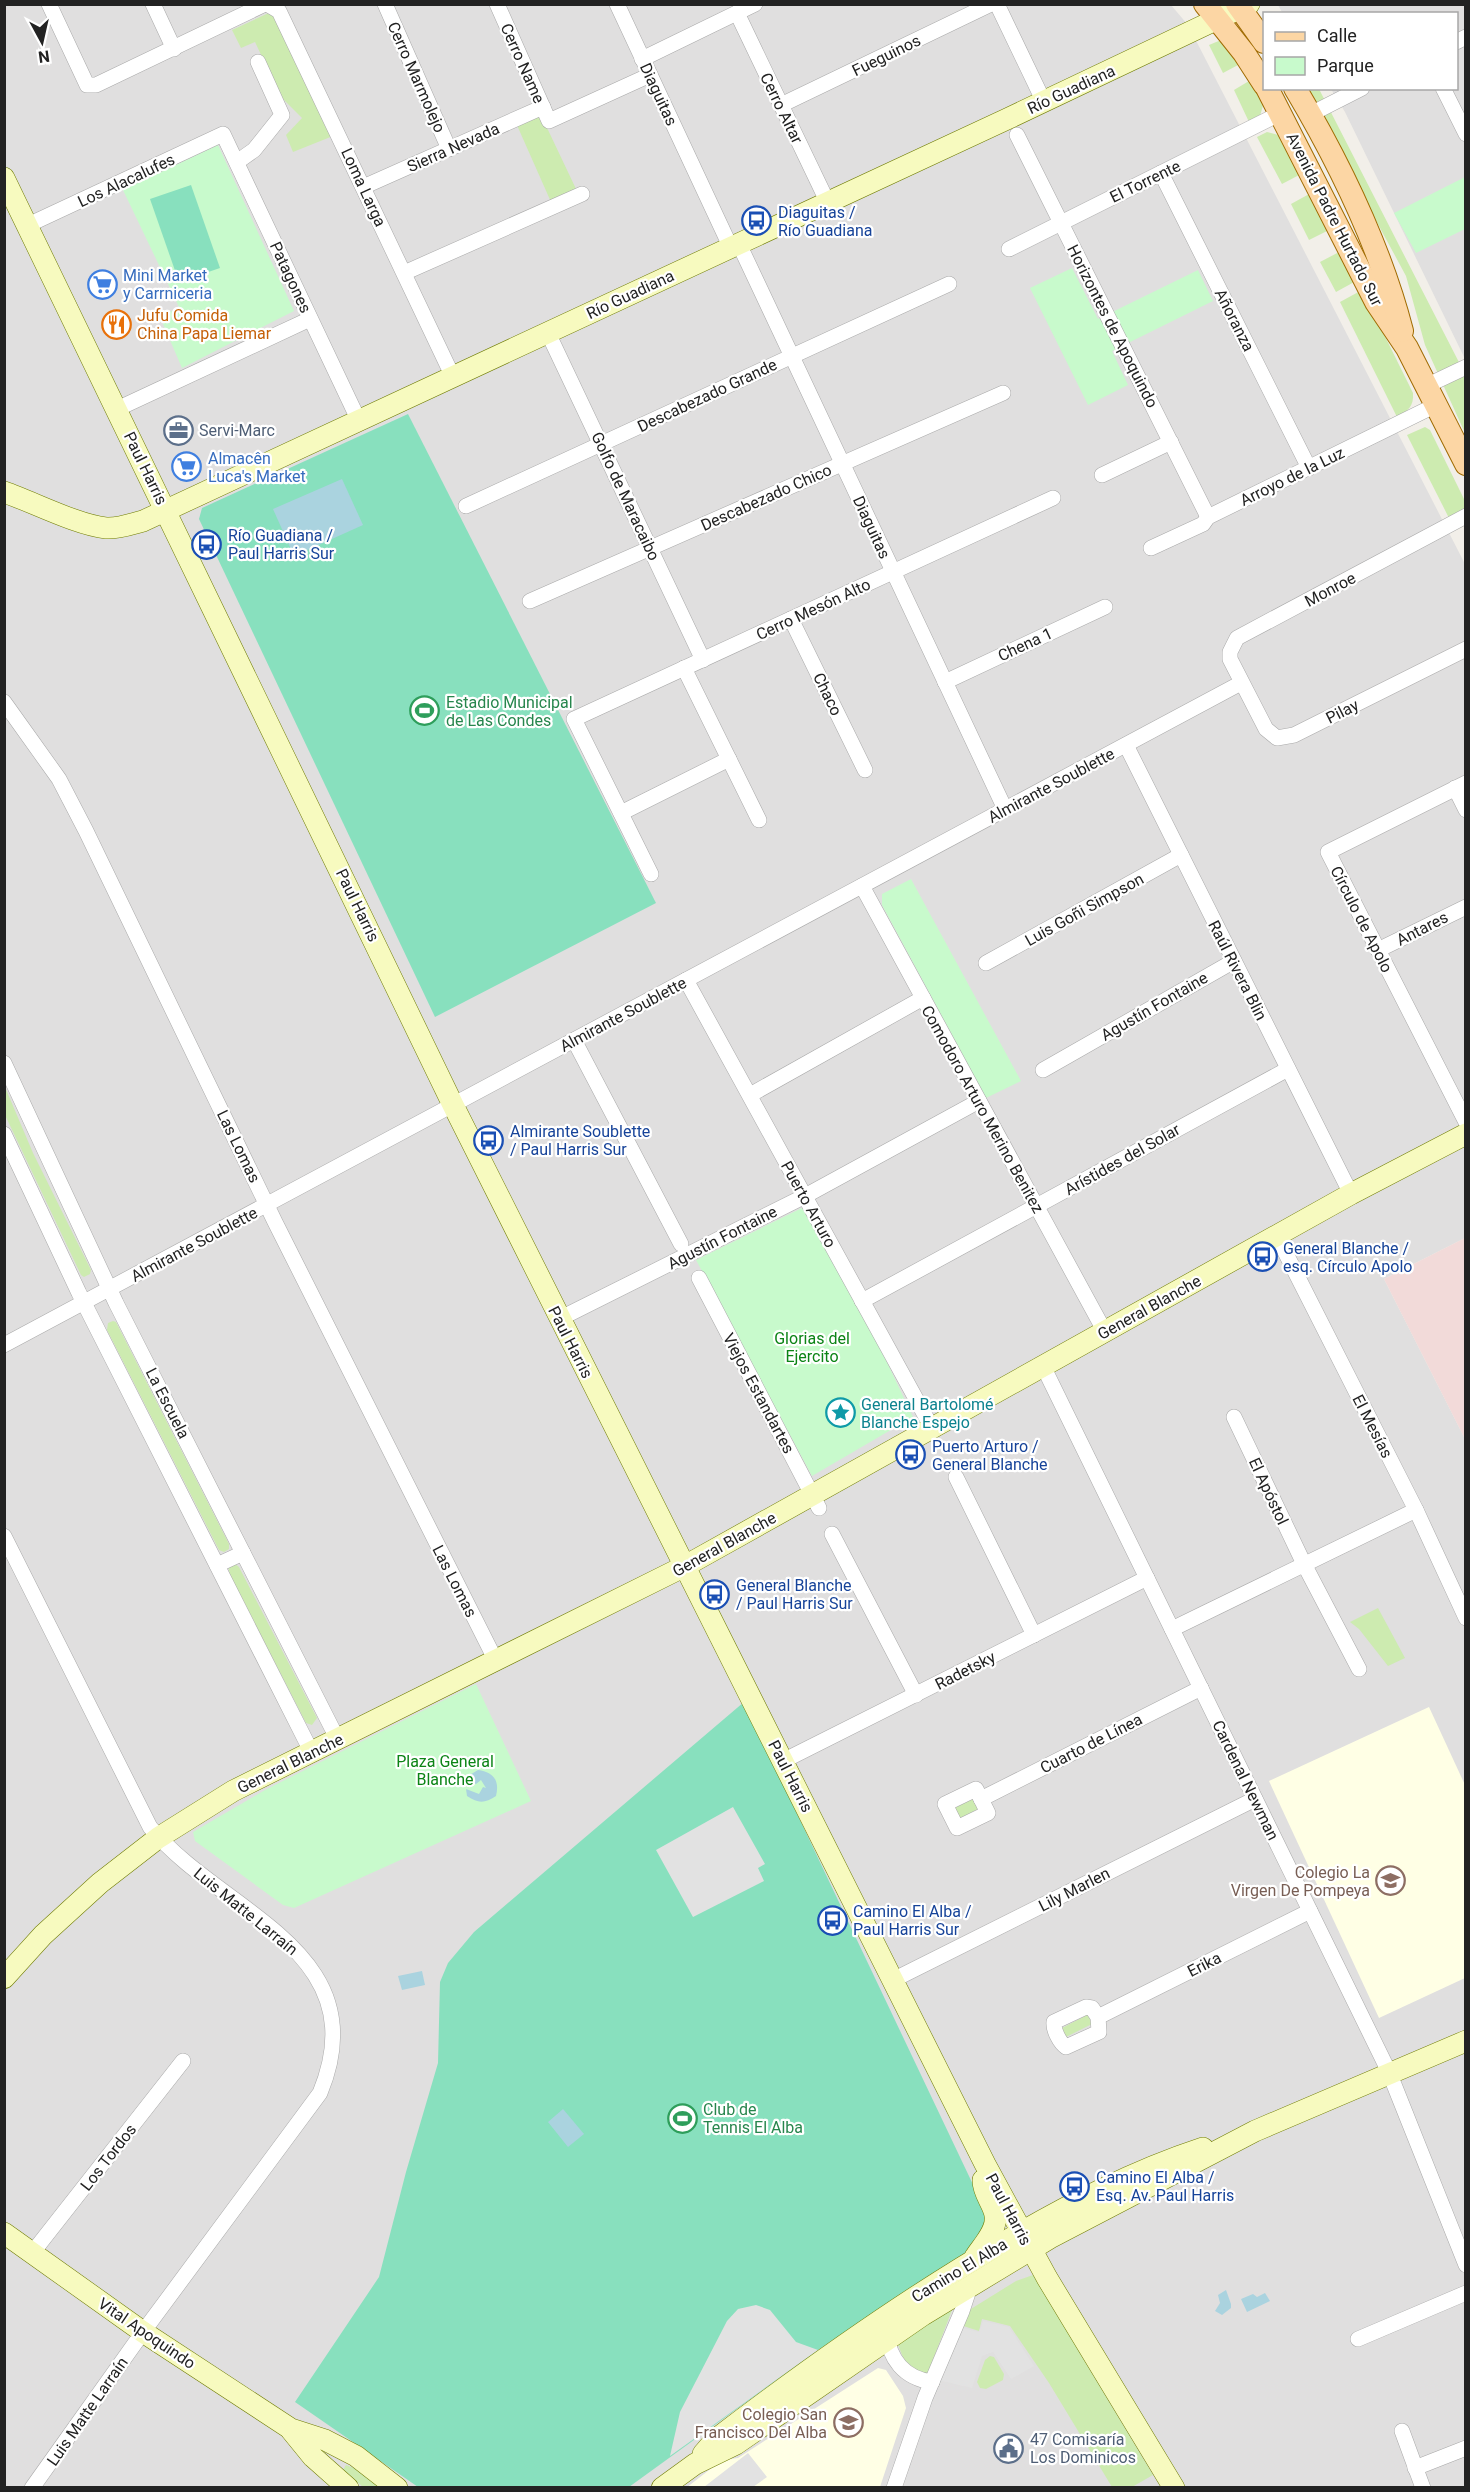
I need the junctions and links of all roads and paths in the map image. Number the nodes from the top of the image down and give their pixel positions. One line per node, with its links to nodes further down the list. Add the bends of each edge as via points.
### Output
1 (49, 4): 14 (street, via 87,86)
2 (153, 4): 14 (street)
3 (266, 4): 14 (street); 35 (street, Loma Larga, via 279,11)
4 (385, 4): 31 (street, Cerro Marmolejo)
5 (496, 4): 26 (street, Cerro Name)
6 (617, 4): 15 (street, Diaguitas)
7 (755, 4): 12 (street)
8 (991, 4): 24 (street, Fueguinos)
9 (997, 4): 23 (street)
10 (1242, 6): 11 (street, Río Guadiana); 13 (main road)
11 (1211, 12): 18 (main road); 23 (street, Río Guadiana)
12 (737, 14): 15 (street); 24 (street, Cerro Altar)
13 (1263, 40)
14 (174, 49)
15 (642, 59): 17 (street, Diaguitas)
16 (258, 62): 32 (street, via 282,115 254,150)
17 (650, 75): 26 (street, Sierra Nevada); 40 (street, Diaguitas)
18 (1263, 82)
19 (1268, 90): 25 (main road, Avenida Padre Hurtado Sur)
20 (1296, 90): 27 (main road, Avenida Padre Hurtado Sur)
21 (1358, 90): 27 (street)
22 (1444, 90): 29 (street)
23 (1044, 102): 37 (street, Río Guadiana)
24 (781, 105): 37 (street, Cerro Altar)
25 (1281, 113): 33 (street, El Torrente); 46 (main road, Avenida Padre Hurtado Sur, via 1376,302)
26 (546, 114): 31 (street, Sierra Nevada)
27 (1311, 114): 46 (main road, Avenida Padre Hurtado Sur, via 1372,241)
28 (223, 134): 32 (street, Patagones); 39 (street, Los Alacalufes)
29 (1466, 134)
30 (1017, 135): 38 (street, Horizontes de Apoquindo)
31 (449, 149): 35 (street, Sierra Nevada)
32 (237, 162): 44 (street, Patagones)
33 (1161, 173): 38 (street, El Torrente); 58 (street, Añoranza)
34 (4, 178): 39 (street, Paul Harris)
35 (363, 188): 42 (street, Loma Larga)
36 (582, 194): 42 (street)
37 (828, 203): 40 (street, Río Guadiana)
38 (1061, 223): 41 (street, El Torrente); 54 (street, Horizontes de Apoquindo)
39 (28, 225): 52 (street, Paul Harris)
40 (735, 246): 45 (street, Río Guadiana); 47 (street, Diaguitas)
41 (1009, 249)
42 (404, 273): 49 (street, Loma Larga)
43 (949, 284): 47 (street, Descabezado Grande)
44 (310, 319): 52 (street); 53 (street, Patagones)
45 (548, 333): 49 (street, Río Guadiana); 55 (street, Golfo de Maracaibo)
46 (1407, 348): 51 (main road, Avenida Padre Hurtado Sur)
47 (791, 356): 55 (street, Descabezado Grande); 56 (street, Diaguitas)
48 (1466, 367): 51 (street, Arroyo de la Luz)
49 (453, 377): 53 (street, Río Guadiana)
50 (1003, 393): 56 (street, Descabezado Chico)
51 (1431, 395): 57 (main road, Avenida Padre Hurtado Sur); 58 (street, Arroyo de la Luz)
52 (117, 410): 63 (street, Paul Harris)
53 (359, 421): 63 (street, Río Guadiana)
54 (1171, 442): 59 (street); 65 (street, Horizontes de Apoquindo)
55 (601, 444): 62 (street, Descabezado Grande); 66 (street, Golfo de Maracaibo)
56 (842, 464): 66 (street, Descabezado Chico); 68 (street, Diaguitas)
57 (1466, 464)
58 (1309, 468): 65 (street, Arroyo de la Luz)
59 (1102, 474)
60 (4, 492): 63 (street, Río Guadiana, via 107,528 123,527)
61 (1053, 498): 68 (street, Cerro Mesón Alto)
62 (466, 506)
63 (166, 510): 101 (street, Paul Harris)
64 (1466, 516): 76 (street, Monroe, via 1237,638 1230,659)
65 (1208, 517): 67 (street, Arroyo de la Luz, via 1203,524)
66 (650, 548): 69 (street, Descabezado Chico); 73 (street, Golfo de Maracaibo)
67 (1151, 548)
68 (893, 572): 71 (street, Cerro Mesón Alto); 75 (street, Diaguitas)
69 (530, 601)
70 (1106, 607): 75 (street, Chena 1)
71 (792, 619): 73 (street, Cerro Mesón Alto); 80 (street, Chaco)
72 (1466, 649): 76 (street, Pilay, via 1294,735 1277,738 1266,729)
73 (703, 660): 74 (street, Cerro Mesón Alto)
74 (684, 668): 79 (street); 84 (street, Cerro Mesón Alto, via 574,719)
75 (945, 681): 82 (street, Diaguitas)
76 (1241, 683): 78 (street, Almirante Soublette)
77 (4, 702): 107 (street, Las Lomas, via 59,779)
78 (1126, 745): 82 (street, Almirante Soublette); 86 (street, Raúl Rivera Blin)
79 (729, 759): 84 (street); 85 (street)
80 (866, 770)
81 (1460, 786): 83 (street); 90 (street, Círculo de Apolo, via 1329,852)
82 (1005, 809): 88 (street, Almirante Soublette)
83 (1466, 810)
84 (621, 813): 87 (street)
85 (759, 820)
86 (1181, 855): 91 (street, Raúl Rivera Blin); 92 (street, Luis Goñi Simpson)
87 (651, 874)
88 (862, 886): 93 (street, Almirante Soublette); 94 (street, Comodoro Arturo Merino Benitez)
89 (1466, 907): 90 (street, Antares)
90 (1378, 950): 102 (street, Círculo de Apolo)
91 (1234, 961): 97 (street, Raúl Rivera Blin); 98 (street, Agustín Fontaine)
92 (986, 963)
93 (686, 980): 95 (street, Almirante Soublette); 99 (street, Puerto Arturo)
94 (923, 998): 99 (street); 100 (street, Comodoro Arturo Merino Benitez)
95 (574, 1040): 101 (street, Almirante Soublette); 110 (street)
96 (4, 1063): 112 (street, La Escuela)
97 (1288, 1069): 105 (street, Raúl Rivera Blin); 108 (street, Arístides del Solar)
98 (1043, 1070)
99 (750, 1095): 106 (street, Puerto Arturo)
100 (979, 1101): 106 (street, Agustín Fontaine); 108 (street, Comodoro Arturo Merino Benitez)
101 (453, 1105): 107 (street, Almirante Soublette); 115 (street, Paul Harris)
102 (1466, 1122)
103 (4, 1134): 114 (street, La Escuela)
104 (1466, 1134): 105 (street, General Blanche)
105 (1351, 1194): 109 (street, General Blanche)
106 (805, 1196): 113 (street, Puerto Arturo); 115 (street, Agustín Fontaine)
107 (267, 1205): 112 (street, Almirante Soublette); 134 (street, Las Lomas)
108 (1036, 1206): 113 (street, Arístides del Solar); 116 (street, Comodoro Arturo Merino Benitez)
109 (1277, 1236): 116 (street, General Blanche); 123 (street, El Mesías)
110 (681, 1244)
111 (699, 1278): 122 (street, Viejos Estandartes)
112 (109, 1289): 114 (street, Almirante Soublette); 126 (street, La Escuela)
113 (862, 1301): 120 (street, Puerto Arturo)
114 (84, 1303): 117 (street, Almirante Soublette); 128 (street, La Escuela)
115 (559, 1319): 129 (street, Paul Harris)
116 (1105, 1332): 118 (street, General Blanche)
117 (4, 1345)
118 (1043, 1366): 120 (street, General Blanche); 130 (street, Cardenal Newman)
119 (1234, 1417): 127 (street, El Apóstol)
120 (932, 1428): 122 (street, General Blanche)
121 (956, 1477): 133 (street)
122 (815, 1502): 129 (street, General Blanche)
123 (1416, 1510): 127 (street); 131 (street, El Mesías)
124 (832, 1534): 137 (street)
125 (4, 1536): 143 (street, Luis Matte Larraín)
126 (243, 1553): 128 (street); 138 (street, La Escuela)
127 (1304, 1564): 132 (street); 135 (street, El Apóstol)
128 (217, 1565): 139 (street, La Escuela)
129 (685, 1566): 134 (street, General Blanche); 140 (street, Paul Harris)
130 (1147, 1578): 132 (street, Cardenal Newman); 133 (street, Radetsky)
131 (1466, 1618)
132 (1172, 1629): 136 (street, Cardenal Newman)
133 (1034, 1635): 137 (street, Radetsky)
134 (496, 1661): 138 (street, General Blanche)
135 (1359, 1670)
136 (1201, 1688): 141 (street, Cardenal Newman); 142 (street, Cuarto de Línea)
137 (915, 1695): 140 (street, Radetsky)
138 (338, 1740): 139 (street, General Blanche)
139 (312, 1753): 143 (street, General Blanche, via 233,1791)
140 (783, 1761): 146 (street, Paul Harris)
141 (1256, 1798): 144 (street, Cardenal Newman); 146 (street, Lily Marlen)
142 (981, 1799)
143 (158, 1838): 145 (street, General Blanche, via 72,1908); 160 (street, Luis Matte Larraín, via 297,1950 323,1992 332,2037 329,2066 320,2093)
144 (1310, 1911): 147 (street, Erika); 150 (street, Cardenal Newman)
145 (4, 1978)
146 (893, 1980): 151 (street, Paul Harris)
147 (1098, 2017)
148 (1466, 2041): 150 (street, Camino El Alba)
149 (183, 2061): 154 (street, Los Tordos)
150 (1389, 2072): 153 (street, Camino El Alba); 156 (street, Cardenal Newman)
151 (985, 2164): 153 (street, Paul Harris); 155 (street, via 982,2182 995,2215 993,2227)
152 (4, 2233): 154 (street, Vital Apoquindo)
153 (1026, 2240): 155 (street, Camino El Alba); 157 (street, Camino El Alba); 174 (street, Paul Harris)
154 (33, 2252): 160 (street, Vital Apoquindo)
155 (973, 2261): 159 (street, Camino El Alba)
156 (1466, 2265)
157 (971, 2284): 162 (street, Camino El Alba); 163 (street)
158 (1466, 2294): 161 (street)
159 (913, 2298): 162 (street, via 886,2330); 167 (street, Camino El Alba, via 792,2381 716,2439)
160 (143, 2331): 164 (street, Vital Apoquindo); 169 (street, Luis Matte Larraín)
161 (1358, 2339)
162 (887, 2340): 163 (street, via 903,2371); 167 (street, Camino El Alba, via 736,2444)
163 (932, 2382): 173 (street)
164 (291, 2429): 170 (street, Vital Apoquindo, via 313,2457); 171 (street, Vital Apoquindo, via 356,2456)
165 (1402, 2432): 168 (street)
166 (1466, 2448): 168 (street)
167 (695, 2464): 172 (street, Camino El Alba)
168 (1415, 2468): 175 (street)
169 (32, 2487)
170 (348, 2487)
171 (397, 2487)
172 (662, 2487)
173 (894, 2487)
174 (1174, 2487)
175 (1423, 2487)

